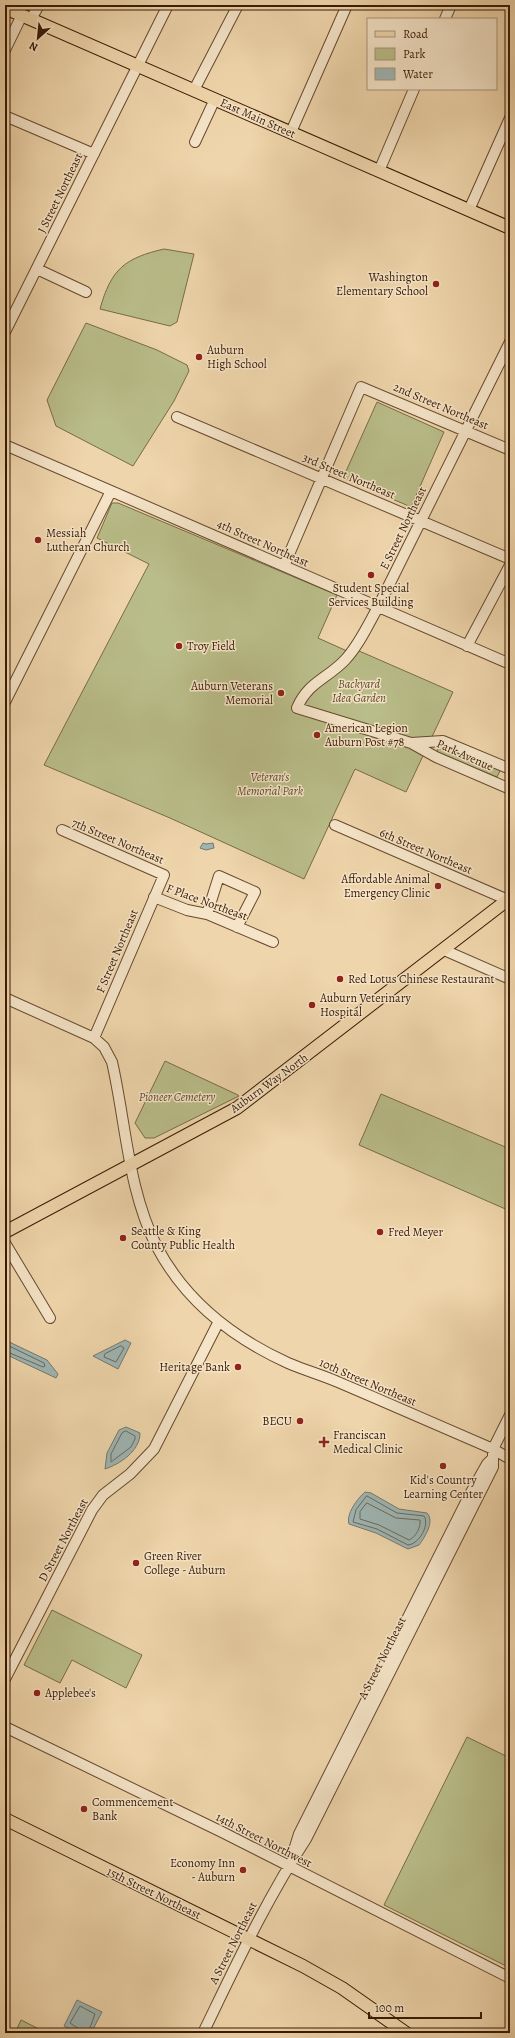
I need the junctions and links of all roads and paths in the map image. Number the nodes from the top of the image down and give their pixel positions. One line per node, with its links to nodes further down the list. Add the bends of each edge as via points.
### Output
1 (39, 5): 7 (street)
2 (168, 5): 10 (street, J Street Northeast)
3 (238, 5): 11 (street)
4 (347, 5): 16 (street)
5 (451, 5): 8 (street)
6 (5, 8): 7 (main road, East Main Street)
7 (27, 17): 9 (street); 10 (main road, East Main Street)
8 (445, 18)
9 (5, 50)
10 (138, 66): 11 (main road, East Main Street); 18 (street, J Street Northeast)
11 (194, 90): 13 (main road, East Main Street)
12 (414, 90): 19 (street)
13 (215, 100): 16 (main road, East Main Street); 17 (street)
14 (5, 116): 18 (street)
15 (510, 118): 20 (street)
16 (291, 132): 19 (main road, East Main Street)
17 (195, 142)
18 (94, 154): 22 (street, J Street Northeast)
19 (379, 171): 20 (main road, East Main Street)
20 (469, 210): 21 (main road, East Main Street)
21 (510, 228)
22 (37, 269): 23 (street); 24 (street, J Street Northeast)
23 (86, 292)
24 (5, 332)
25 (510, 342): 27 (street, E Street Northeast)
26 (177, 417): 30 (street, 3rd Street Northeast)
27 (466, 431): 29 (street, 2nd Street Northeast); 30 (street, 2nd Street Northeast, via 361,386); 32 (street, E Street Northeast)
28 (5, 446): 31 (street, 4th Street Northeast)
29 (510, 450)
30 (322, 479): 32 (street, 3rd Street Northeast); 35 (street)
31 (111, 491): 35 (street, 4th Street Northeast); 39 (street)
32 (420, 521): 33 (street, 3rd Street Northeast); 36 (street, E Street Northeast)
33 (510, 559)
34 (510, 565): 37 (street)
35 (284, 566): 36 (street, 4th Street Northeast)
36 (378, 607): 37 (street, 4th Street Northeast); 41 (street, E Street Northeast, via 350,655 305,692)
37 (467, 646): 38 (street, 4th Street Northeast)
38 (510, 664)
39 (9, 686): 40 (street)
40 (5, 702)
41 (297, 708): 42 (street, Park Avenue)
42 (411, 743): 43 (street, Park Avenue, via 443,741); 44 (street, Park Avenue, via 436,757)
43 (509, 769): 44 (street)
44 (505, 787)
45 (335, 825): 49 (street, 6th Street Northeast)
46 (62, 830): 47 (street, 7th Street Northeast)
47 (164, 875): 48 (street, F Street Northeast)
48 (154, 897): 50 (street, F Place Northeast, via 187,910); 56 (street, F Street Northeast)
49 (509, 899): 53 (main road, Auburn Way North)
50 (207, 914): 51 (street, F Place Northeast); 51 (street, via 219,876 255,892)
51 (237, 926): 52 (street, F Place Northeast)
52 (273, 942)
53 (444, 950): 54 (street); 57 (main road, Auburn Way North, via 247,1101)
54 (510, 979)
55 (5, 998): 56 (street)
56 (94, 1038): 57 (street, 10th Street Northeast, via 104,1047 112,1062)
57 (131, 1165): 58 (main road, Auburn Way North); 61 (street, 10th Street Northeast, via 145,1217 157,1247 184,1288)
58 (5, 1232)
59 (5, 1243): 60 (street)
60 (50, 1318)
61 (218, 1323): 63 (street, 10th Street Northeast, via 255,1346 288,1362 337,1381); 65 (street, D Street Northeast, via 154,1449 130,1474 103,1495 92,1510)
62 (510, 1415): 63 (street, A Street Northeast)
63 (493, 1454): 64 (street, 10th Street Northeast); 68 (street, A Street Northeast, via 493,1467 306,1838)
64 (510, 1459)
65 (5, 1679)
66 (5, 1727): 68 (street, 14th Street Northwest)
67 (5, 1819): 69 (main road, 15th Street Northeast)
68 (288, 1866): 69 (street, A Street Northeast); 70 (street, 14th Street Northwest)
69 (249, 1939): 71 (street, A Street Northeast); 72 (main road, 15th Street Northeast, via 342,1988)
70 (510, 1978)
71 (203, 2033)
72 (406, 2033)

